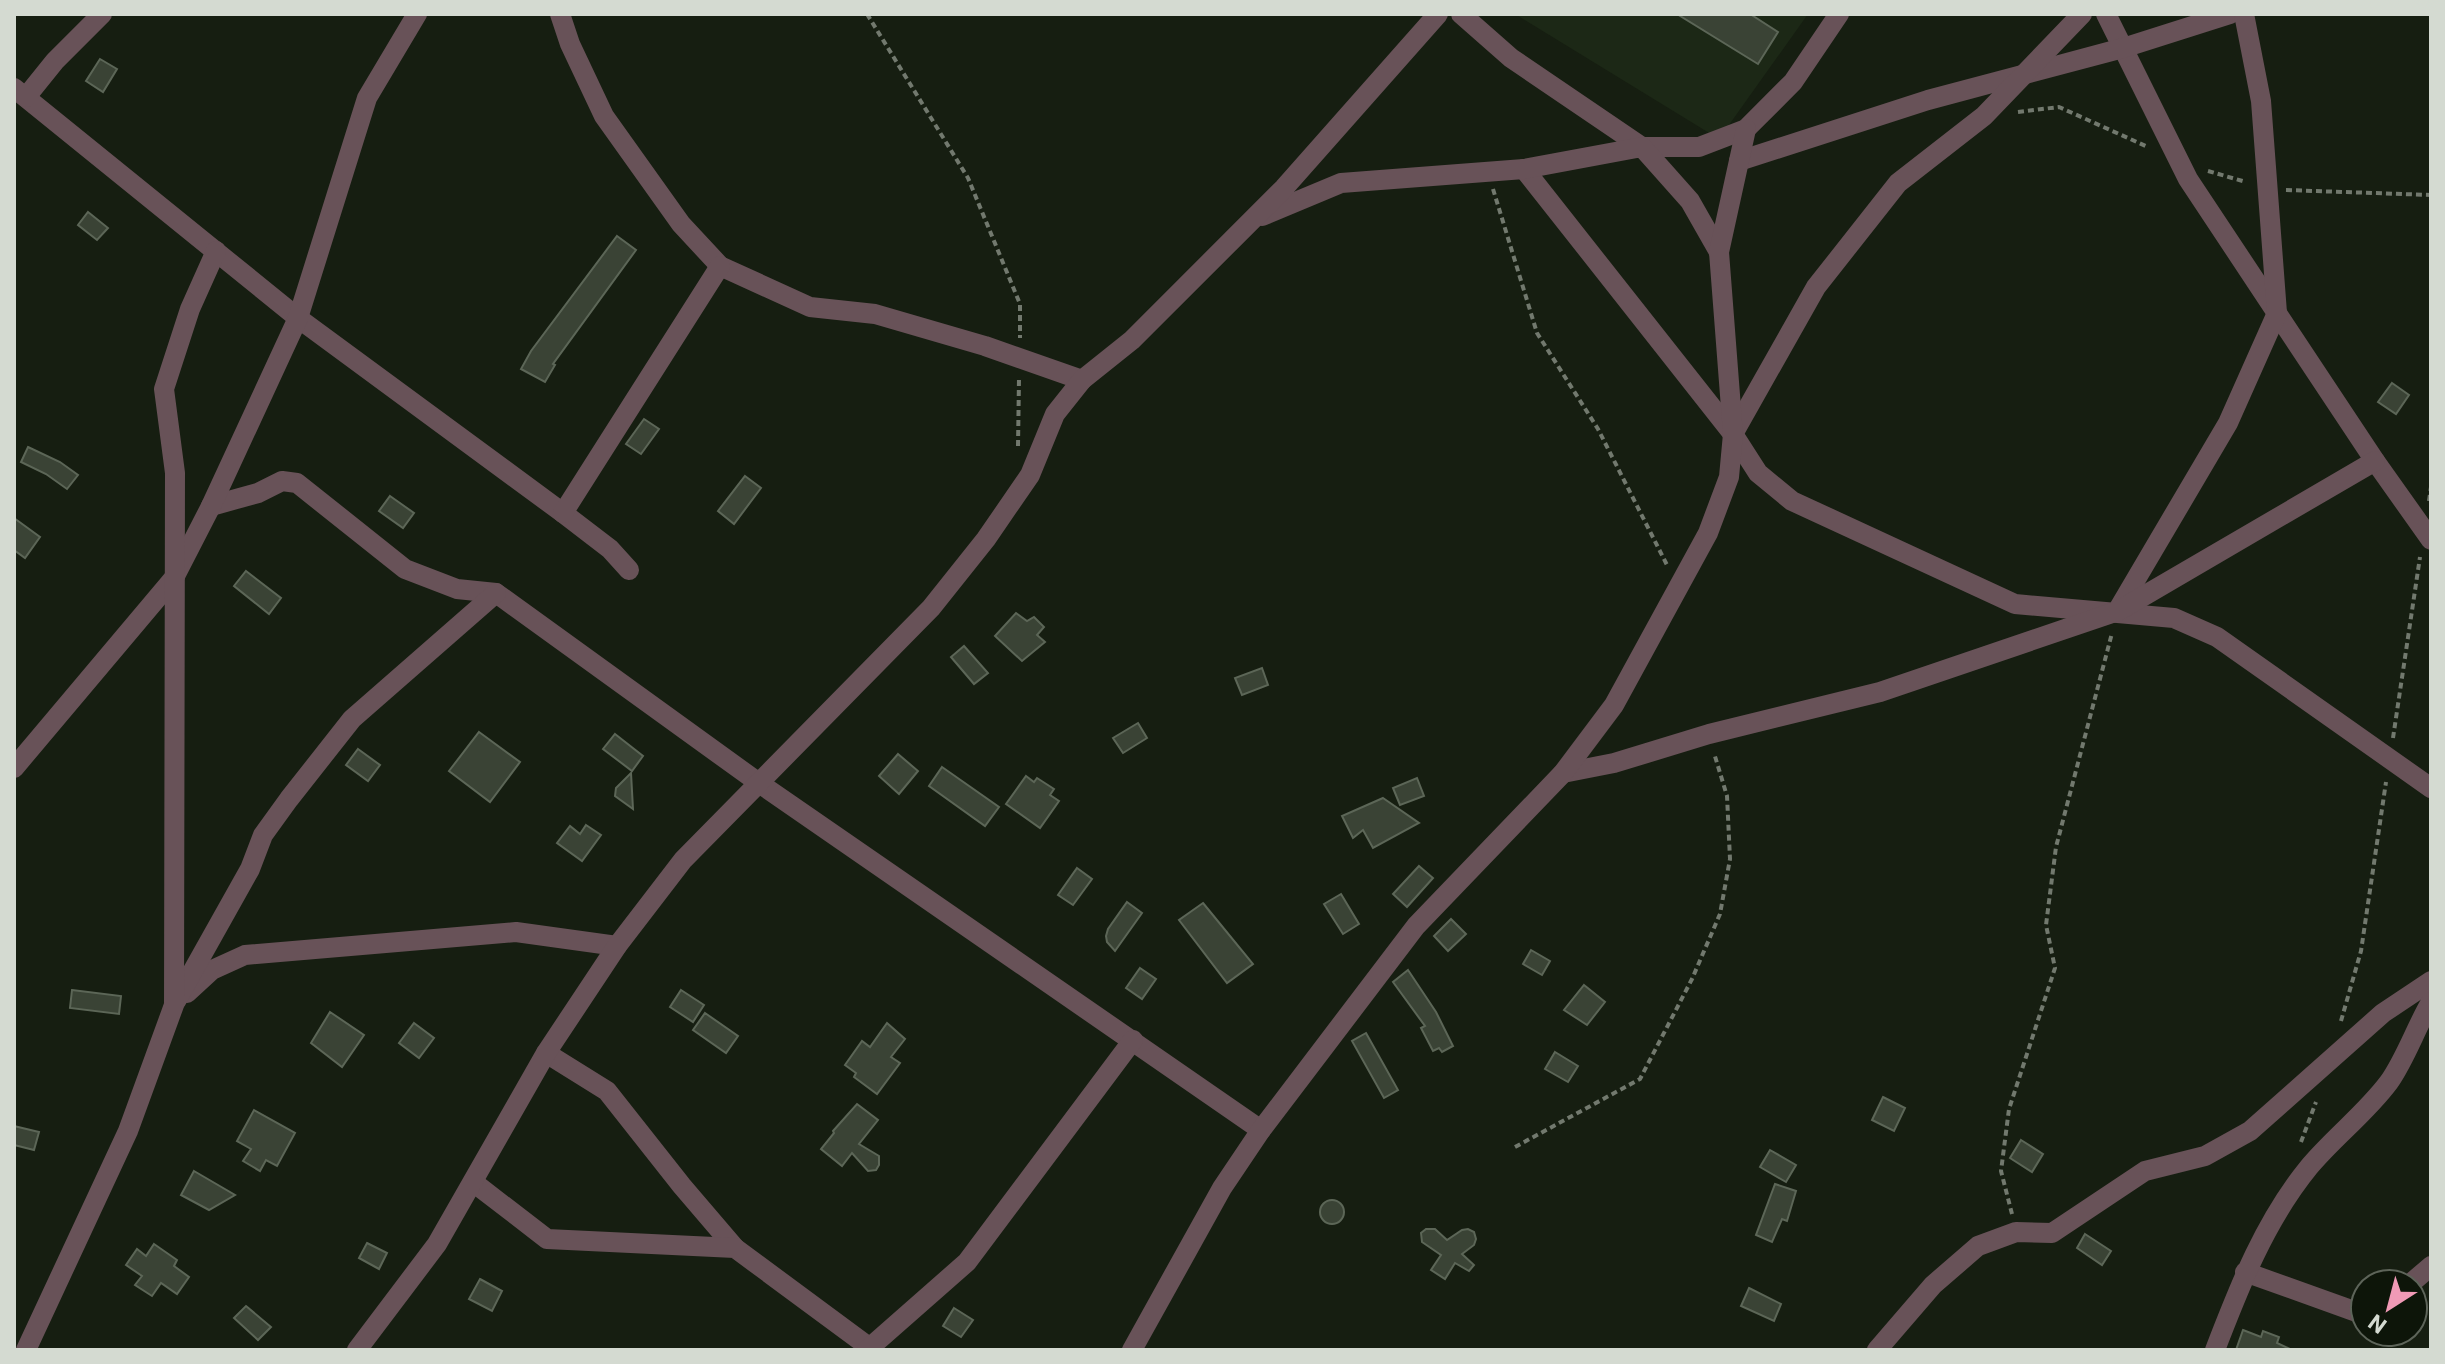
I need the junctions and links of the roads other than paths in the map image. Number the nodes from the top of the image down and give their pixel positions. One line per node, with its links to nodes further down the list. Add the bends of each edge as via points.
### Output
1 (102, 14): 13 (street)
2 (417, 14): 23 (street, via 367,98)
3 (560, 14): 21 (street, via 604,116 681,224)
4 (1438, 14): 18 (street)
5 (1461, 14): 15 (street, via 1511,58)
6 (1839, 14): 14 (street, via 1793,82)
7 (2082, 14): 12 (street)
8 (2106, 14): 11 (street)
9 (2230, 14): 11 (street)
10 (2244, 14): 22 (street, via 2261,101)
11 (2123, 48): 12 (street); 22 (street, via 2188,179)
12 (2022, 76): 16 (street, via 1928,100); 25 (street, via 1984,116 1898,183 1816,287)
13 (20, 92): 19 (street)
14 (1746, 129): 15 (street, via 1699,147); 16 (street)
15 (1642, 147): 17 (street); 20 (street, via 1690,201)
16 (1739, 161): 20 (street)
17 (1524, 169): 18 (street, via 1341,183); 25 (street)
18 (1250, 221): 24 (street, via 1132,340)
19 (216, 251): 23 (street); 31 (street, via 164,389 175,473)
20 (1719, 252): 25 (street)
21 (720, 266): 24 (street, via 810,307 875,314); 28 (street)
22 (2277, 313): 26 (street); 33 (street, via 2228,423)
23 (298, 318): 27 (street); 28 (street)
24 (1082, 380): 36 (street, via 1055,414 1030,475 931,608)
25 (1733, 434): 33 (street, via 1758,473 1792,501 2001,598 2015,604); 35 (street, via 1729,477 1708,533 1614,705)
26 (2375, 461): 29 (street); 33 (street)
27 (211, 506): 31 (street); 32 (street, via 282,481 297,483 405,569 457,589)
28 (563, 513): 30 (street)
29 (2427, 536)
30 (629, 570)
31 (174, 578): 34 (street); 41 (street)
32 (496, 593): 36 (street); 41 (street, via 352,719 289,799 263,835 250,869)
33 (2118, 611): 35 (street, via 1880,692); 37 (street, via 2174,618 2217,637)
34 (14, 768)
35 (1563, 773): 44 (street, via 1416,926)
36 (759, 783): 38 (street, via 683,860); 42 (street)
37 (2431, 788)
38 (617, 946): 41 (street, via 516,932 245,955 212,970); 43 (street)
39 (2431, 981): 53 (street, via 2383,1013 2250,1131 2205,1156 2145,1171 2052,1233 2016,1232 1978,1246 1933,1285)
40 (2431, 1002): 47 (street, via 2390,1081 2306,1171)
41 (174, 1005): 50 (street, via 128,1131)
42 (1133, 1040): 44 (street); 49 (street, via 967,1262)
43 (546, 1053): 45 (street); 46 (street, via 607,1091)
44 (1261, 1130): 52 (street, via 1222,1188)
45 (473, 1182): 46 (street, via 547,1239); 51 (street, via 437,1244)
46 (735, 1248): 49 (street)
47 (2245, 1272): 48 (street); 54 (street)
48 (2349, 1309)
49 (869, 1349)
50 (26, 1350)
51 (357, 1350)
52 (1132, 1350)
53 (1877, 1350)
54 (2215, 1350)

